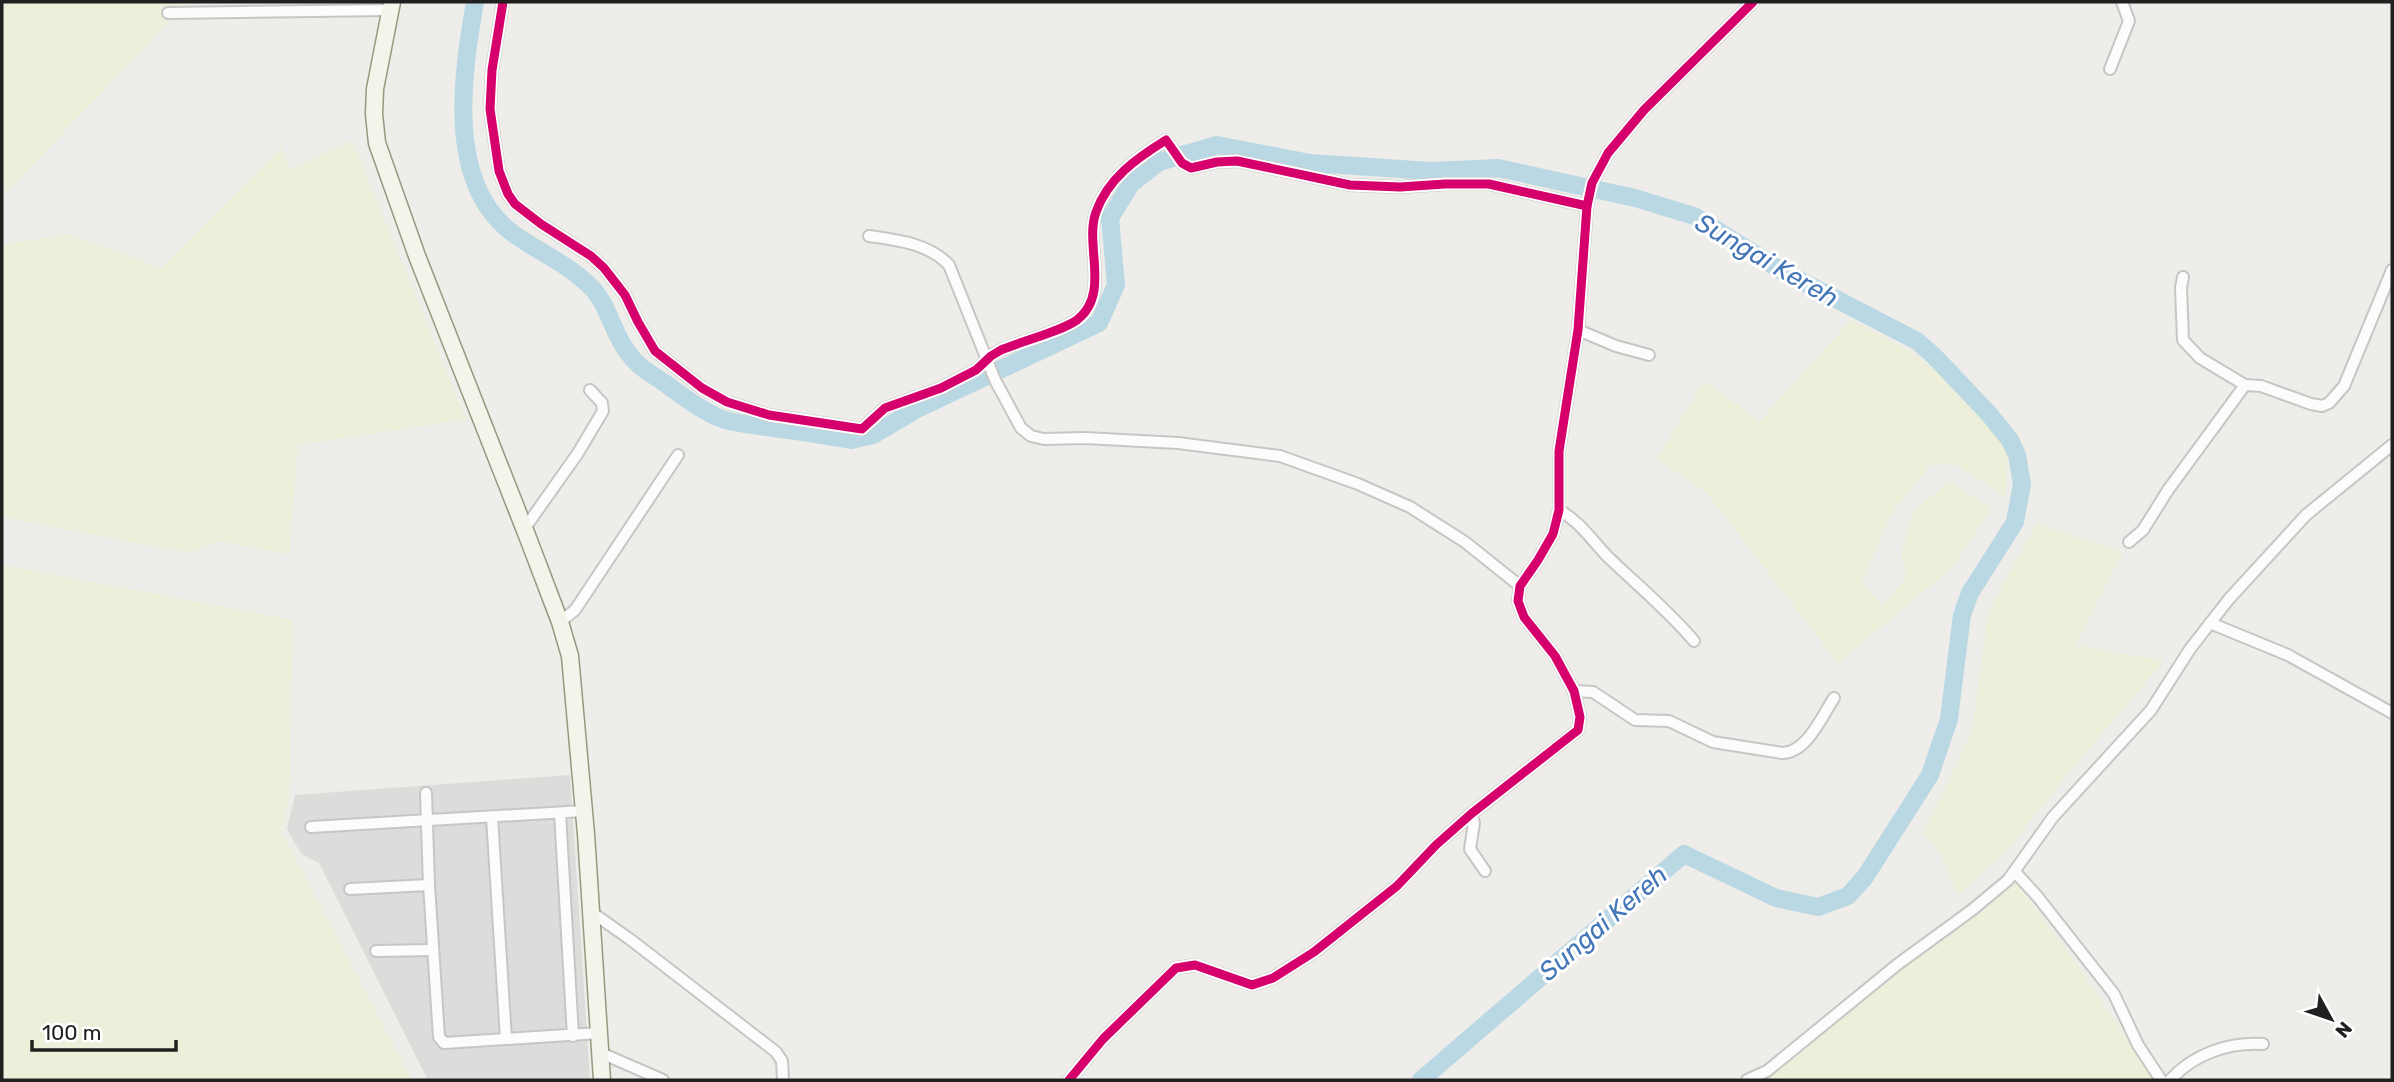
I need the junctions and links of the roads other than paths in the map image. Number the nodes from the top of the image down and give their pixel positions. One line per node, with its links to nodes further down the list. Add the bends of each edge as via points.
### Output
1 (503, 2): 14 (street, via 490,109 499,171 508,194 524,212 591,256 614,278 655,351 681,373 712,394 745,408 859,429 885,408)
2 (1753, 2): 8 (street, via 1627,129 1602,161)
3 (2122, 2): 7 (street, via 2129,21)
4 (327, 5): 5 (street); 6 (street)
5 (391, 6): 20 (street, via 375,89 377,144)
6 (168, 13)
7 (2110, 69)
8 (1588, 201): 12 (street); 14 (street, via 1489,184 1350,185 1237,161 1194,168 1182,163 1166,140 1119,174 1095,214 1095,286 1083,313 1077,320 991,356)
9 (869, 236): 14 (street, via 909,243 946,262)
10 (2392, 270): 15 (street, via 2344,386 2329,403 2311,404 2261,386)
11 (2183, 277): 15 (street, via 2183,340 2200,358)
12 (1578, 330): 13 (street); 19 (street, via 1559,451)
13 (1649, 355)
14 (988, 365): 22 (street, via 1021,428 1035,438 1178,443 1280,456 1410,507 1465,542)
15 (2245, 386): 21 (street, via 2143,530)
16 (590, 390): 20 (street, via 603,411)
17 (2392, 445): 24 (street, via 2306,515)
18 (678, 455): 23 (street, via 575,610)
19 (1559, 510): 22 (street, via 1553,534); 25 (street)
20 (524, 528): 23 (street)
21 (2129, 542)
22 (1520, 586): 26 (street, via 1520,609)
23 (560, 622): 30 (street, via 570,656)
24 (2210, 623): 28 (street, via 2288,655); 37 (street, via 2151,710 2053,817)
25 (1694, 641)
26 (1574, 691): 27 (street, via 1593,692 1635,720 1669,722 1713,742 1782,753 1801,745); 32 (street, via 1578,730)
27 (1834, 698)
28 (2392, 713)
29 (426, 793): 34 (street)
30 (584, 811): 31 (street); 40 (street)
31 (560, 813): 33 (street); 44 (street)
32 (1471, 814): 36 (street, via 1474,823 1469,849); 51 (street, via 1396,886 1314,952 1273,978 1251,985 1195,965 1176,968 1098,1044)
33 (492, 817): 34 (street); 45 (street)
34 (426, 820): 35 (street); 38 (street)
35 (311, 827)
36 (1485, 871)
37 (2015, 872): 52 (street, via 1767,1071); 53 (street, via 2114,994)
38 (429, 885): 39 (street); 41 (street)
39 (350, 889)
40 (590, 911): 43 (street); 50 (street, via 776,1052 782,1061)
41 (433, 950): 42 (street); 45 (street, via 442,1041)
42 (376, 951)
43 (600, 1033): 44 (street); 47 (street)
44 (573, 1037): 45 (street)
45 (506, 1039)
46 (2263, 1044): 54 (street, via 2209,1052)
47 (601, 1053): 48 (street); 49 (street)
48 (602, 1080)
49 (663, 1080)
50 (783, 1080)
51 (1069, 1080)
52 (1747, 1080)
53 (2161, 1080)
54 (2170, 1080)

